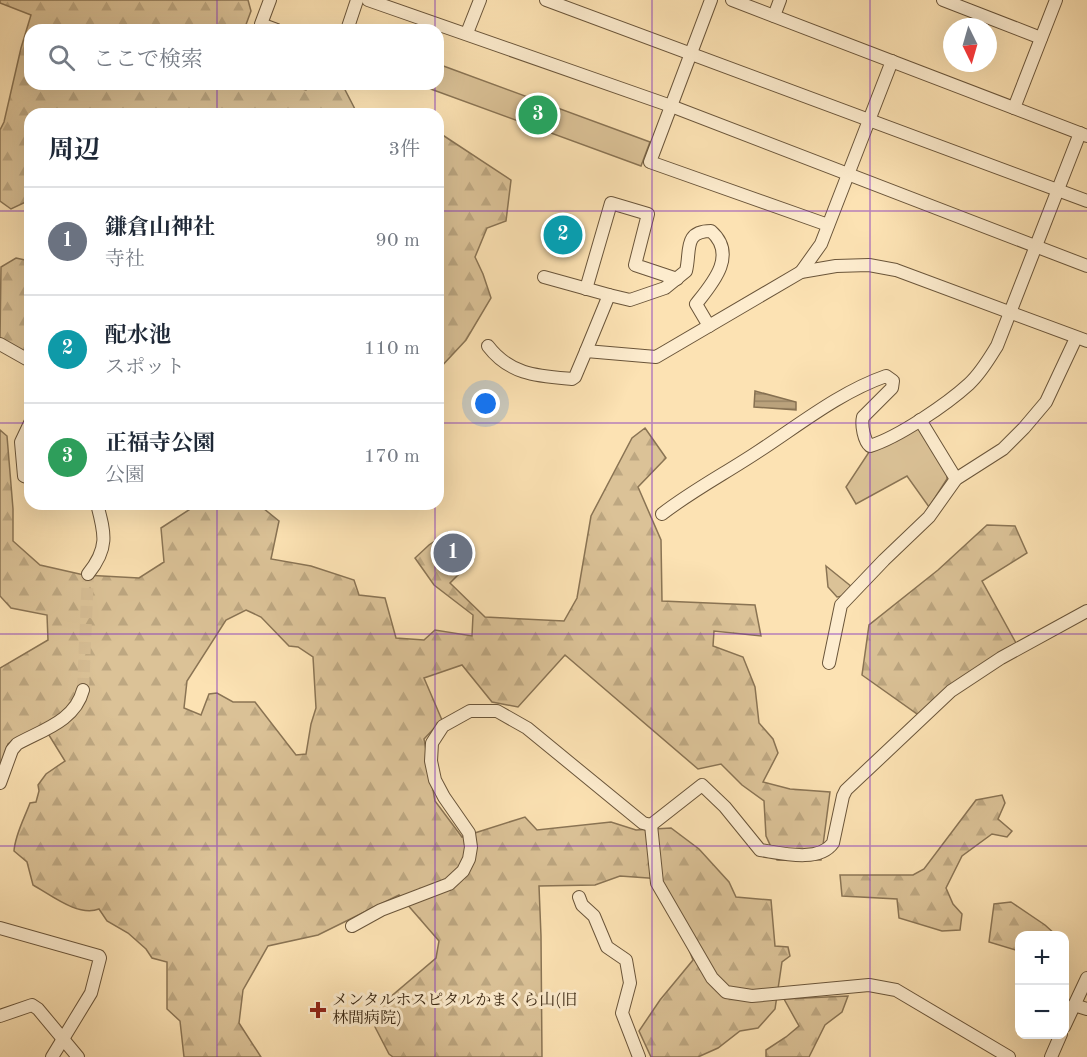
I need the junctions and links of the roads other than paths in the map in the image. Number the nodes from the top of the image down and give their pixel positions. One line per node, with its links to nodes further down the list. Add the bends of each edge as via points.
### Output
1 (270, 0): 12 (street)
2 (357, 0): 13 (street)
3 (368, 0): 14 (street)
4 (480, 0): 16 (street)
5 (546, 0): 18 (street)
6 (711, 0): 18 (street)
7 (732, 0): 11 (street)
8 (780, 0): 11 (street)
9 (943, 0): 17 (street)
10 (1056, 0): 17 (street)
11 (774, 16): 19 (street)
12 (261, 24)
13 (349, 24)
14 (440, 24)
15 (444, 25): 16 (street)
16 (467, 33): 20 (street)
17 (1041, 38): 21 (street)
18 (691, 54): 20 (street); 22 (street)
19 (892, 61): 21 (street); 22 (street)
20 (671, 106): 24 (street); 27 (street, via 650,162)
21 (1014, 108): 23 (street)
22 (869, 119): 24 (street); 25 (street)
23 (1084, 135): 25 (street)
24 (848, 175): 27 (street); 28 (street)
25 (1058, 189): 26 (street); 28 (street)
26 (1087, 201)
27 (828, 225): 30 (street)
28 (1036, 246): 29 (street); 35 (street)
29 (1087, 266)
30 (801, 272): 35 (street, via 869,265 896,270); 36 (street)
31 (544, 277): 33 (street)
32 (677, 279): 33 (street, via 635,265 648,214 611,203); 34 (street, via 665,288 630,300); 36 (street, via 686,271 689,241 699,233 711,231 722,245 720,270 696,304)
33 (586, 289): 34 (street)
34 (609, 295): 40 (street)
35 (1011, 311): 37 (street); 42 (street, via 982,370)
36 (709, 326): 40 (street, via 656,357)
37 (1082, 340): 45 (street, via 1046,402 1024,428 1003,449)
38 (0, 344): 41 (street)
39 (488, 346): 40 (street, via 498,359 514,368 532,375 572,379)
40 (586, 351)
41 (24, 358)
42 (920, 420): 45 (street); 47 (street, via 877,444 867,444 863,417 892,388 893,381 886,376 879,378 688,493)
43 (24, 436): 44 (street)
44 (24, 476)
45 (956, 479): 50 (street, via 929,517 841,605)
46 (98, 510): 48 (street, via 104,543)
47 (662, 514)
48 (88, 574)
49 (1087, 611): 53 (street, via 1001,658 951,691 846,790 833,843 823,852 786,854 760,850 702,785)
50 (829, 663)
51 (83, 690): 52 (street, via 81,700 66,717 17,744)
52 (0, 783)
53 (651, 825): 55 (street, via 635,817 527,728 497,711 470,711 443,726 432,743 435,780 469,833 471,847 463,871 449,884 381,910); 67 (street, via 657,883 712,978 726,992 752,996 869,984 896,990)
54 (579, 897): 66 (street, via 594,916 607,946 626,960 630,983 622,1013)
55 (352, 926)
56 (0, 928): 62 (street, via 99,956 91,993)
57 (1087, 978): 58 (street)
58 (1074, 1005): 59 (street); 61 (street)
59 (1087, 1009)
60 (0, 1016): 62 (street, via 32,1005)
61 (1069, 1017)
62 (61, 1039): 64 (street); 65 (street)
63 (1059, 1039): 68 (street)
64 (52, 1057)
65 (78, 1057)
66 (639, 1057)
67 (1009, 1057)
68 (1051, 1057)

